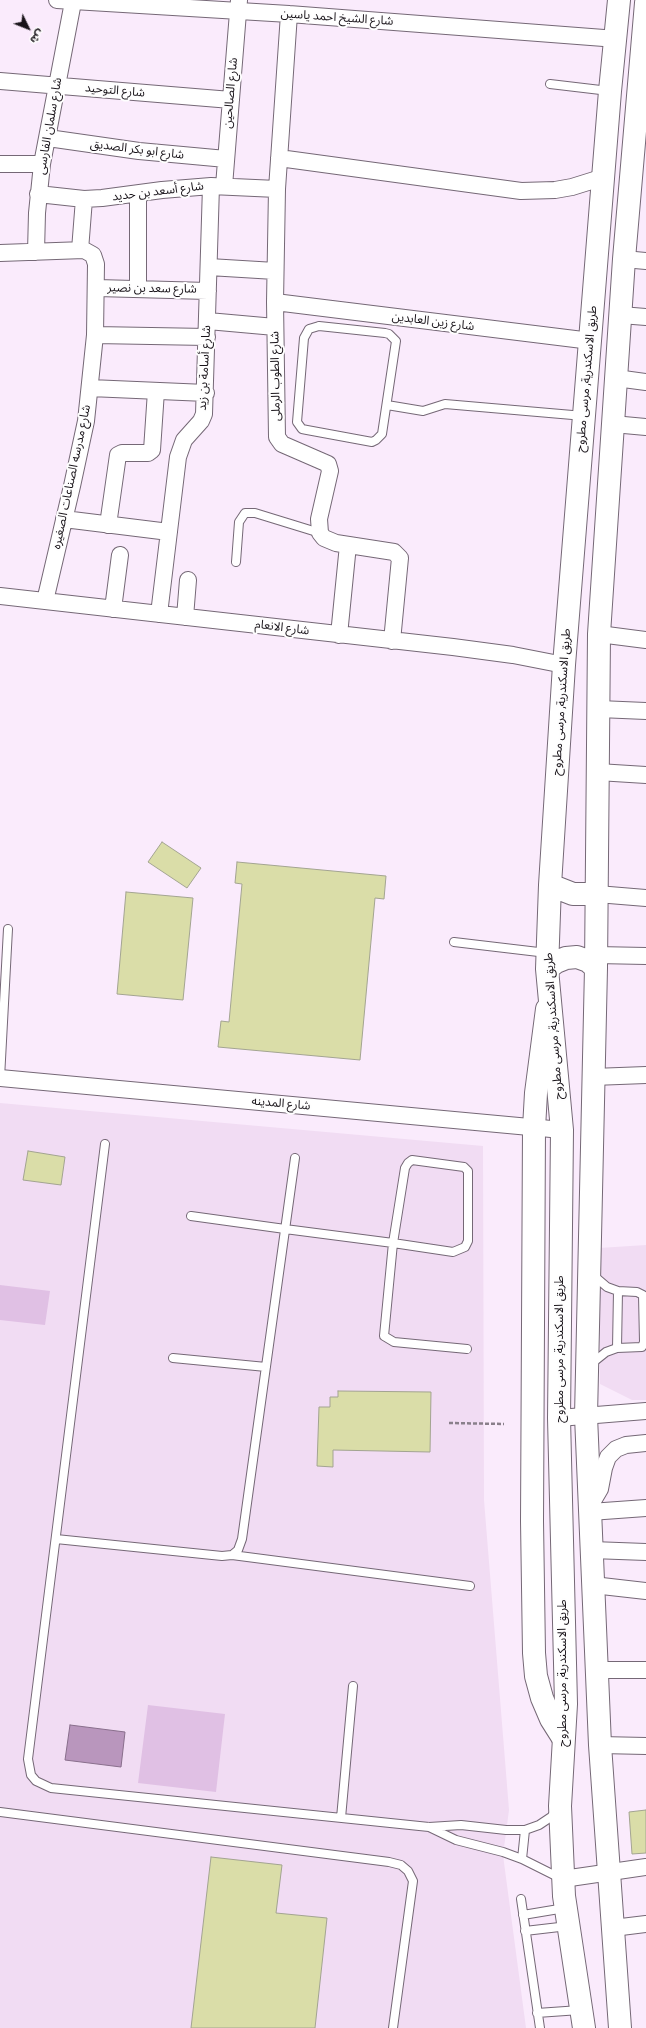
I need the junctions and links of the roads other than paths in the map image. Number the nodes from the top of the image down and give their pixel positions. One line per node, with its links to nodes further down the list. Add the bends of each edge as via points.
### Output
1 (57, 0): 3 (street, شارع الشيخ احمد ياسين)
2 (619, 0): 7 (main road, طريق الاسكندرية, مرسى مطروح)
3 (73, 2): 5 (street, شارع الشيخ احمد ياسين); 10 (street, شارع سلمان الفارسى)
4 (646, 3): 27 (main road)
5 (238, 6): 6 (street, شارع الشيخ احمد ياسين); 12 (street, شارع الصالحين)
6 (289, 14): 7 (street, شارع الشيخ احمد ياسين); 14 (street, شارع الطوب الرملى)
7 (617, 38): 11 (main road, طريق الاسكندرية, مرسى مطروح)
8 (0, 81): 10 (street, شارع التوحيد)
9 (550, 84): 11 (lane)
10 (57, 86): 12 (street, شارع التوحيد); 13 (street, شارع سلمان الفارسى)
11 (610, 91): 18 (main road, طريق الاسكندرية, مرسى مطروح)
12 (231, 100): 15 (street, شارع الصالحين)
13 (48, 138): 15 (street, شارع ابو بكر الصديق, via 139,151); 17 (street, شارع سلمان الفارسى)
14 (279, 158): 18 (street, via 521,190 561,189); 20 (street, شارع الطوب الرملى)
15 (226, 159): 19 (street, شارع الصالحين)
16 (0, 164): 17 (street)
17 (42, 164): 21 (street, شارع سلمان الفارسى)
18 (604, 177): 40 (main road, طريق الاسكندرية, مرسى مطروح)
19 (217, 186): 20 (street, شارع أسعد بن حديد); 22 (street, شارع أسعد بن حديد); 29 (street, شارع أسامة بن زيد)
20 (277, 189): 30 (street, شارع الطوب الرملى)
21 (38, 194): 23 (street, شارع أسعد بن حديد); 25 (street, شارع سلمان الفارسى)
22 (138, 194): 23 (street, شارع أسعد بن حديد); 32 (street)
23 (84, 199): 24 (street)
24 (80, 250): 25 (street); 31 (street, شارع مدرسه الصناعات الصغيره, via 89,252 95,260)
25 (36, 252): 26 (street)
26 (0, 254)
27 (624, 259): 28 (street); 35 (main road)
28 (646, 261)
29 (209, 267): 30 (street); 33 (street, شارع أسامة بن زيد)
30 (275, 271): 34 (street, شارع الطوب الرملى)
31 (97, 288): 32 (street, شارع سعد بن نصير); 39 (street, شارع مدرسه الصناعات الصغيره)
32 (138, 289): 33 (street, شارع سعد بن نصير)
33 (208, 291): 38 (street, شارع أسامة بن زيد)
34 (274, 302): 37 (street, شارع الطوب الرملى); 40 (street, شارع زين العابدين)
35 (621, 314): 36 (street); 41 (main road)
36 (646, 316)
37 (275, 327): 38 (street); 53 (street, شارع الطوب الرملى, via 278,440 282,444 325,461 329,466 319,519)
38 (207, 329): 39 (street); 45 (street, شارع أسامة بن زيد)
39 (95, 335): 43 (street, شارع مدرسه الصناعات الصغيره)
40 (591, 341): 47 (main road, طريق الاسكندرية, مرسى مطروح)
41 (616, 378): 42 (street); 48 (main road)
42 (646, 382)
43 (90, 388): 44 (street); 50 (street, شارع مدرسه الصناعات الصغيره, via 80,454)
44 (156, 391): 45 (street); 51 (street, via 152,450 148,453 118,455)
45 (206, 393): 52 (street, شارع أسامة بن زيد, via 201,422 184,440 178,457)
46 (387, 406): 46 (lane, via 396,345 393,336 319,326 309,329 304,338 296,417 299,426 307,430 372,442 382,434); 47 (lane, via 423,411 446,404)
47 (584, 416): 67 (main road, طريق الاسكندرية, مرسى مطروح)
48 (613, 424): 49 (street); 63 (main road)
49 (646, 427)
50 (64, 520): 51 (street); 59 (street, شارع مدرسه الصناعات الصغيره)
51 (108, 525): 52 (street)
52 (169, 532): 61 (street, شارع أسامة بن زيد)
53 (320, 533): 54 (street, via 330,542); 56 (lane, via 255,513 244,513 239,522)
54 (348, 545): 64 (street); 66 (street, via 394,552 400,558)
55 (120, 555): 60 (street)
56 (236, 562)
57 (188, 580): 62 (street)
58 (0, 596): 59 (street, شارع الانعام)
59 (45, 601): 60 (street, شارع الانعام)
60 (113, 609): 61 (street, شارع الانعام)
61 (159, 614): 62 (street, شارع الانعام)
62 (185, 617): 64 (street, شارع الانعام)
63 (599, 634): 65 (street); 68 (main road)
64 (339, 635): 66 (street, شارع الانعام)
65 (646, 640)
66 (392, 641): 67 (street, شارع الانعام, via 483,651)
67 (564, 665): 72 (main road, طريق الاسكندرية, مرسى مطروح)
68 (599, 709): 69 (street); 70 (main road)
69 (646, 711)
70 (598, 772): 71 (street); 73 (main road)
71 (646, 775)
72 (550, 885): 73 (main road, via 573,894); 78 (main road, طريق الاسكندرية, مرسى مطروح)
73 (597, 894): 74 (street); 79 (main road)
74 (646, 898)
75 (8, 929): 83 (lane)
76 (454, 942): 78 (lane)
77 (646, 956): 79 (street)
78 (548, 961): 79 (main road, via 572,958); 80 (main road, طريق الاسكندرية, مرسى مطروح)
79 (596, 961): 82 (main road)
80 (550, 998): 84 (main road, via 544,1028); 85 (main road, طريق الاسكندرية, مرسى مطروح)
81 (646, 1074): 82 (street)
82 (593, 1077): 91 (main road)
83 (0, 1078): 84 (street, شارع المدينه)
84 (534, 1128): 85 (street, شارع المدينه); 114 (main road, via 534,1653 536,1676 542,1698)
85 (562, 1130): 100 (main road, طريق الاسكندرية, مرسى مطروح)
86 (105, 1144): 104 (lane)
87 (295, 1158): 89 (lane)
88 (190, 1216): 89 (lane)
89 (285, 1229): 90 (lane); 96 (lane)
90 (394, 1244): 90 (lane, via 453,1252 465,1247 468,1241 468,1171 464,1167 412,1160 408,1163 405,1168); 94 (lane, via 384,1336 394,1342)
91 (589, 1270): 92 (lane, via 606,1287); 97 (main road)
92 (618, 1291): 93 (lane); 93 (lane, via 637,1292 642,1295 644,1342 642,1347)
93 (617, 1348): 97 (lane, via 606,1352)
94 (467, 1350)
95 (173, 1358): 96 (lane)
96 (266, 1367): 107 (lane, via 242,1540 238,1550)
97 (587, 1367): 99 (main road)
98 (646, 1411): 99 (street)
99 (586, 1416): 100 (street); 103 (main road)
100 (559, 1418): 114 (main road, طريق الاسكندرية, مرسى مطروح, via 565,1670)
101 (646, 1443): 103 (street, via 626,1445 616,1449 608,1457 600,1489)
102 (646, 1508): 103 (street)
103 (590, 1509): 105 (main road)
104 (56, 1539): 107 (lane); 119 (lane, via 28,1759 31,1775 36,1781 52,1788)
105 (592, 1550): 106 (street); 108 (main road)
106 (646, 1552)
107 (232, 1555): 109 (lane)
108 (593, 1585): 110 (street); 111 (main road)
109 (470, 1586)
110 (646, 1591)
111 (597, 1670): 112 (street); 115 (main road)
112 (646, 1670)
113 (353, 1686): 119 (lane)
114 (563, 1738): 117 (main road, طريق الاسكندرية, مرسى مطروح)
115 (600, 1745): 116 (street); 124 (main road)
116 (646, 1746)
117 (560, 1806): 121 (lane, via 551,1817); 125 (main road, طريق الاسكندرية, مرسى مطروح)
118 (0, 1812): 134 (lane, via 401,1865 413,1881)
119 (341, 1818): 120 (lane)
120 (429, 1827): 121 (lane, via 453,1824); 122 (lane, via 456,1840)
121 (525, 1830): 122 (lane)
122 (522, 1859): 125 (lane)
123 (646, 1867): 124 (street)
124 (609, 1873): 125 (street); 130 (main road)
125 (563, 1879): 128 (main road, طريق الاسكندرية, مرسى مطروح)
126 (521, 1899): 127 (lane)
127 (523, 1915): 128 (lane); 131 (lane)
128 (567, 1917): 131 (lane); 133 (main road, طريق الاسكندرية, مرسى مطروح)
129 (646, 1924): 130 (street)
130 (613, 1928): 136 (main road)
131 (526, 1932): 132 (lane)
132 (537, 2013): 133 (lane); 135 (lane)
133 (583, 2019)
134 (393, 2028)
135 (540, 2028)
136 (620, 2028)

